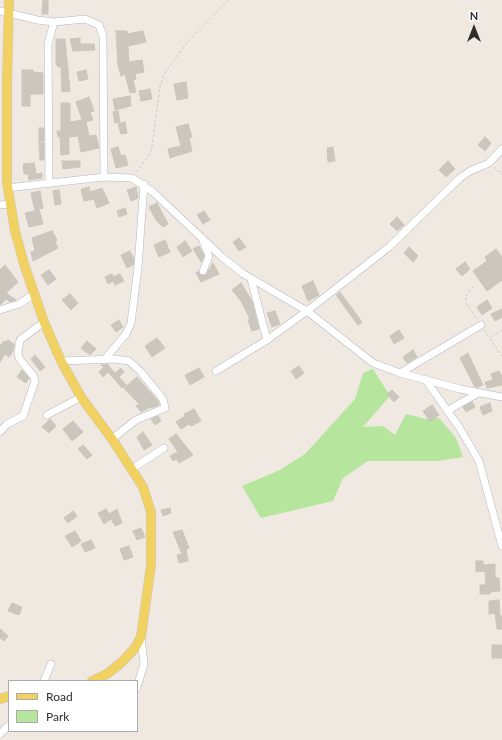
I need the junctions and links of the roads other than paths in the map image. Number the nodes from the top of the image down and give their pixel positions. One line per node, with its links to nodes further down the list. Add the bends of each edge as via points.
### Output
1 (9, 0): 2 (main road)
2 (4, 12): 3 (street); 4 (main road)
3 (54, 22): 6 (street, via 85,19 99,25 102,30); 7 (street, via 48,44)
4 (3, 129): 9 (main road)
5 (502, 149): 17 (street, via 489,163 460,178 388,247)
6 (104, 176): 7 (street); 8 (street, via 132,178)
7 (49, 183): 9 (street)
8 (144, 184): 12 (street); 21 (street, via 131,323 126,334)
9 (5, 185): 10 (main road)
10 (10, 204): 11 (street); 15 (main road, via 22,257)
11 (0, 205)
12 (201, 237): 13 (street, via 209,256); 14 (street)
13 (203, 271)
14 (251, 279): 17 (street); 20 (street)
15 (34, 294): 16 (street, via 19,304); 18 (main road)
16 (0, 310)
17 (307, 311): 20 (street); 24 (street, via 373,363)
18 (44, 322): 22 (main road); 31 (street, via 20,340 19,358 35,381 23,416 7,424)
19 (481, 325): 24 (street)
20 (267, 340): 23 (street)
21 (104, 360): 22 (street); 32 (street, via 121,359 132,362 163,399 165,408 136,420)
22 (61, 362): 28 (main road)
23 (216, 371)
24 (400, 373): 25 (street)
25 (425, 379): 26 (street); 29 (street)
26 (478, 393): 27 (street); 29 (street)
27 (501, 396)
28 (81, 397): 30 (street); 32 (main road)
29 (447, 411): 35 (street, via 470,443 479,461)
30 (47, 415)
31 (0, 432)
32 (112, 439): 34 (main road)
33 (164, 448): 34 (street)
34 (132, 469): 36 (main road, via 149,502 151,523 151,565)
35 (502, 546)
36 (141, 637): 39 (main road, via 122,662); 40 (street, via 144,664)
37 (51, 664): 38 (street)
38 (44, 680)
39 (94, 680)
40 (138, 684)
41 (8, 726): 42 (street)
42 (0, 734)

